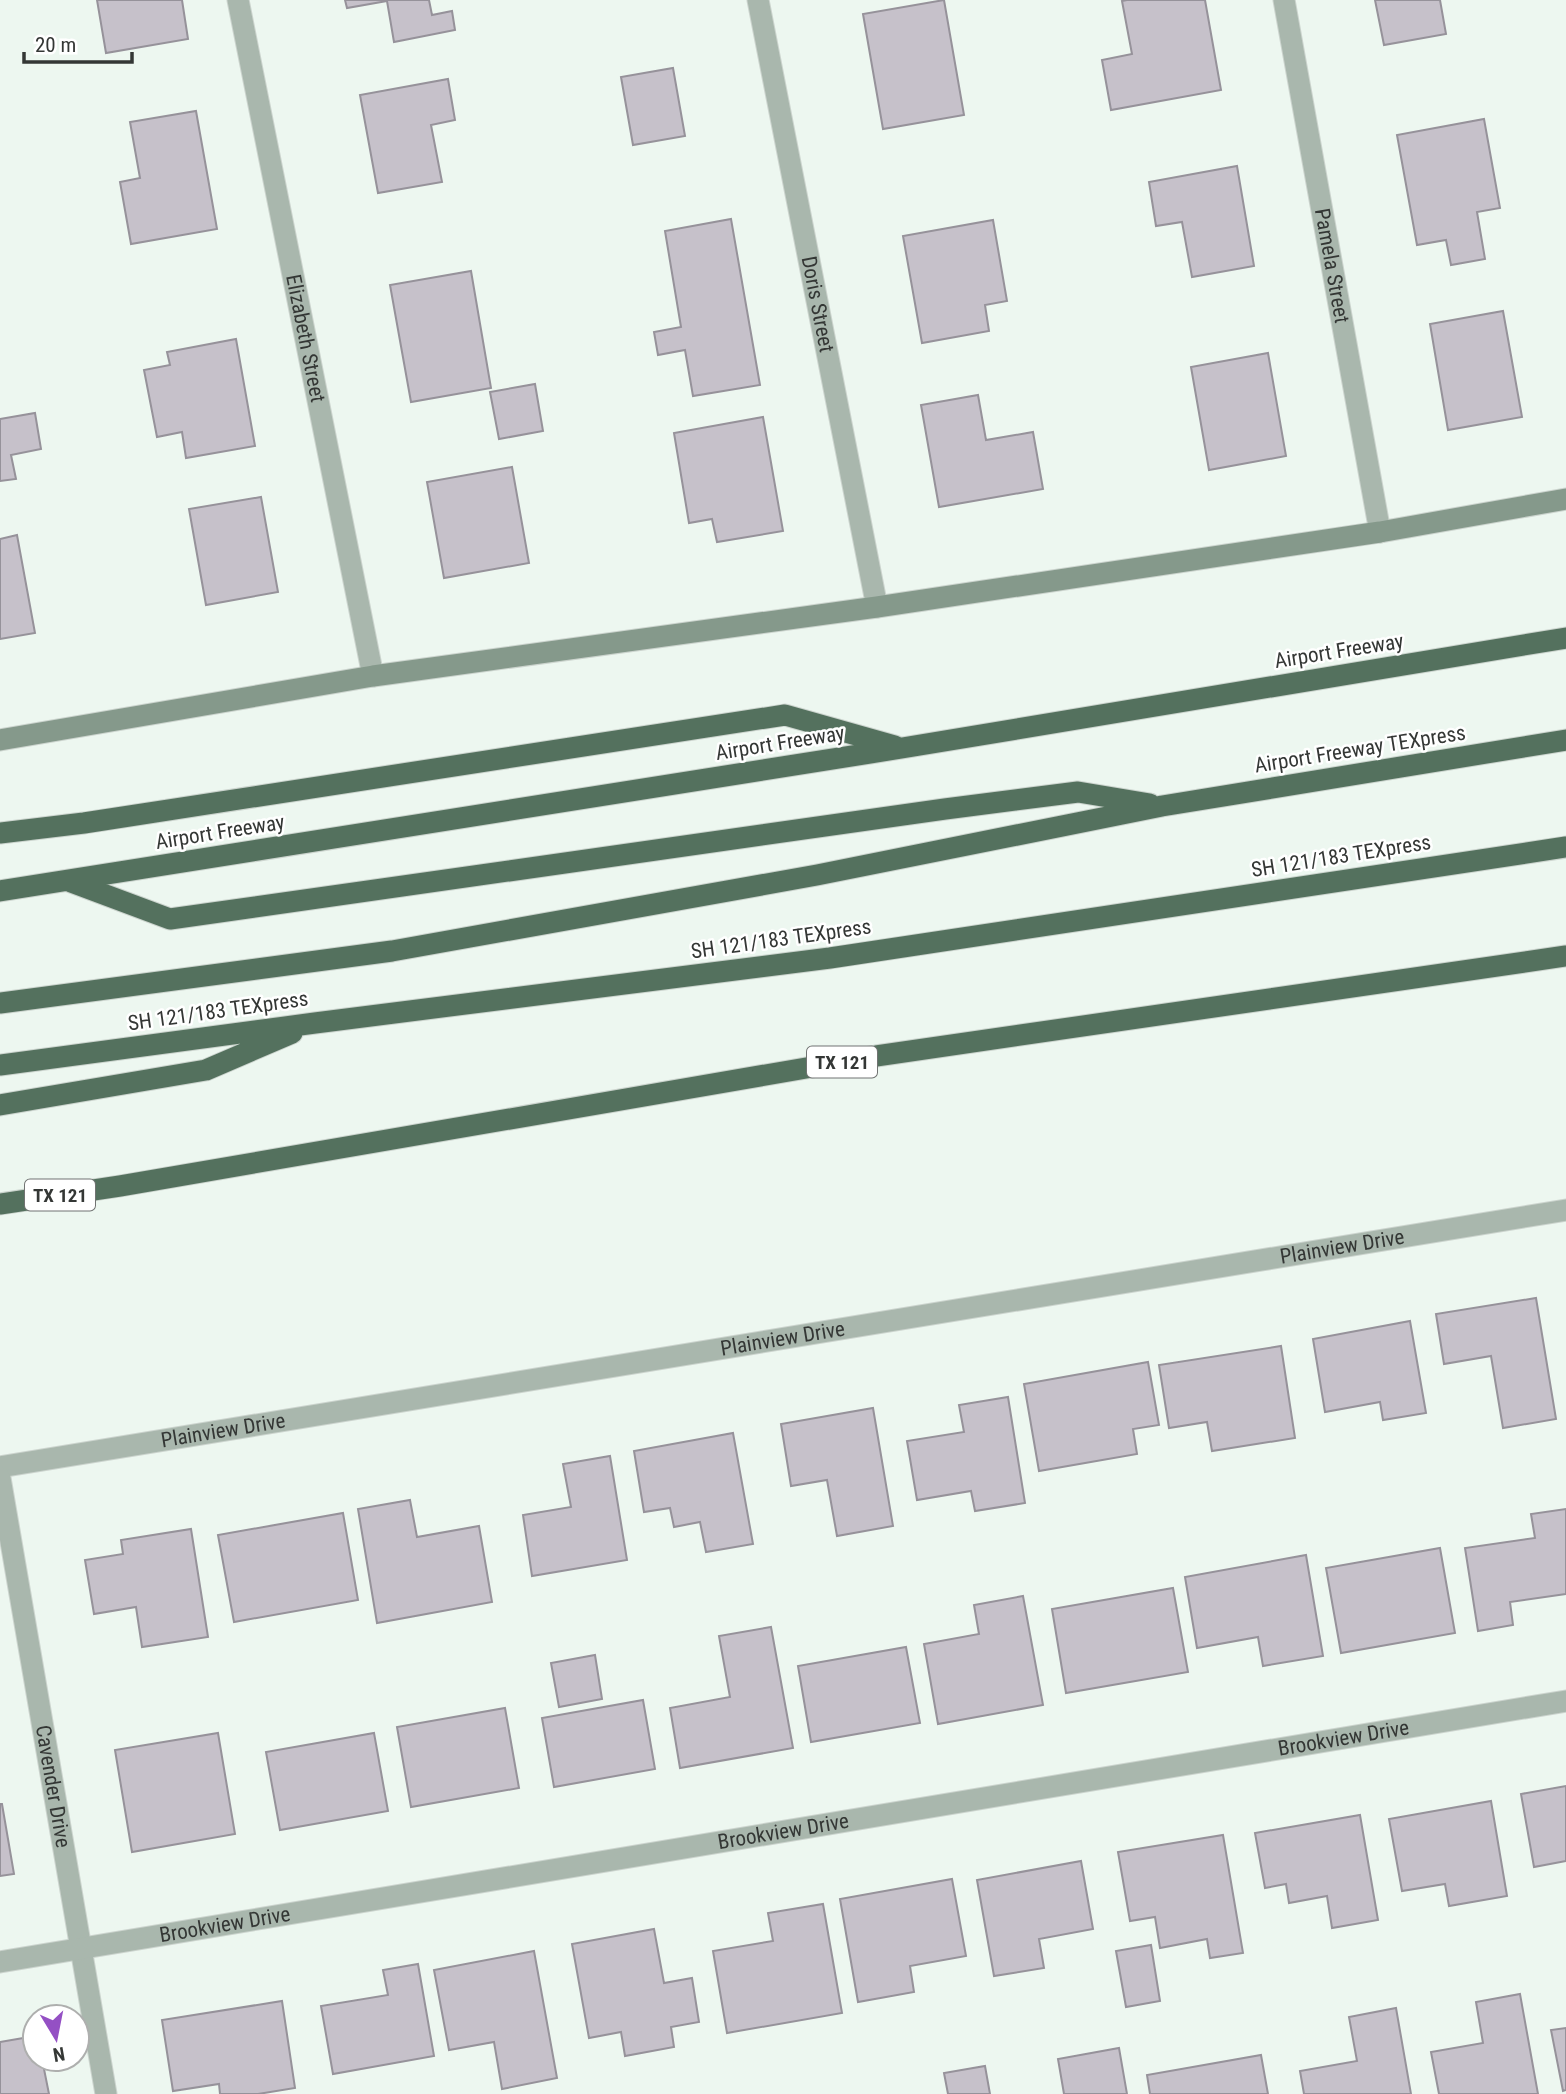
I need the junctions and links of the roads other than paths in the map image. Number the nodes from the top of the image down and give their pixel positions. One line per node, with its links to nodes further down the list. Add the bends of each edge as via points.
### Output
1 (238, 0): 8 (street, Elizabeth Street)
2 (758, 0): 6 (street, Doris Street)
3 (1284, 0): 5 (street, Pamela Street)
4 (1566, 499): 5 (main road)
5 (1380, 532): 6 (main road)
6 (877, 607): 8 (main road)
7 (1566, 638): 11 (highway, Airport Freeway)
8 (373, 676): 9 (main road)
9 (0, 740)
10 (1566, 740): 12 (highway, Airport Freeway TEXpress)
11 (902, 748): 13 (highway, via 785,715); 15 (highway, Airport Freeway)
12 (1162, 806): 15 (highway, via 1078,792 170,919); 18 (highway, SH 121/183 TEXpress, via 817,875 392,951)
13 (0, 833)
14 (1566, 847): 19 (highway, SH 121/183 TEXpress, via 830,958)
15 (69, 881): 16 (highway, Airport Freeway)
16 (0, 891)
17 (1566, 956): 22 (highway, TX 121, via 876,1056)
18 (0, 1003)
19 (315, 1023): 20 (highway, SH 121/183 TEXpress); 21 (highway, via 206,1070)
20 (0, 1065)
21 (0, 1105)
22 (0, 1204)
23 (1566, 1210): 24 (street, Plainview Drive)
24 (0, 1467)
25 (0, 1478): 27 (street, Cavender Drive)
26 (1566, 1701): 27 (street, Brookview Drive)
27 (81, 1948): 28 (street, Brookview Drive); 29 (street, Cavender Drive)
28 (0, 1962)
29 (106, 2094)

